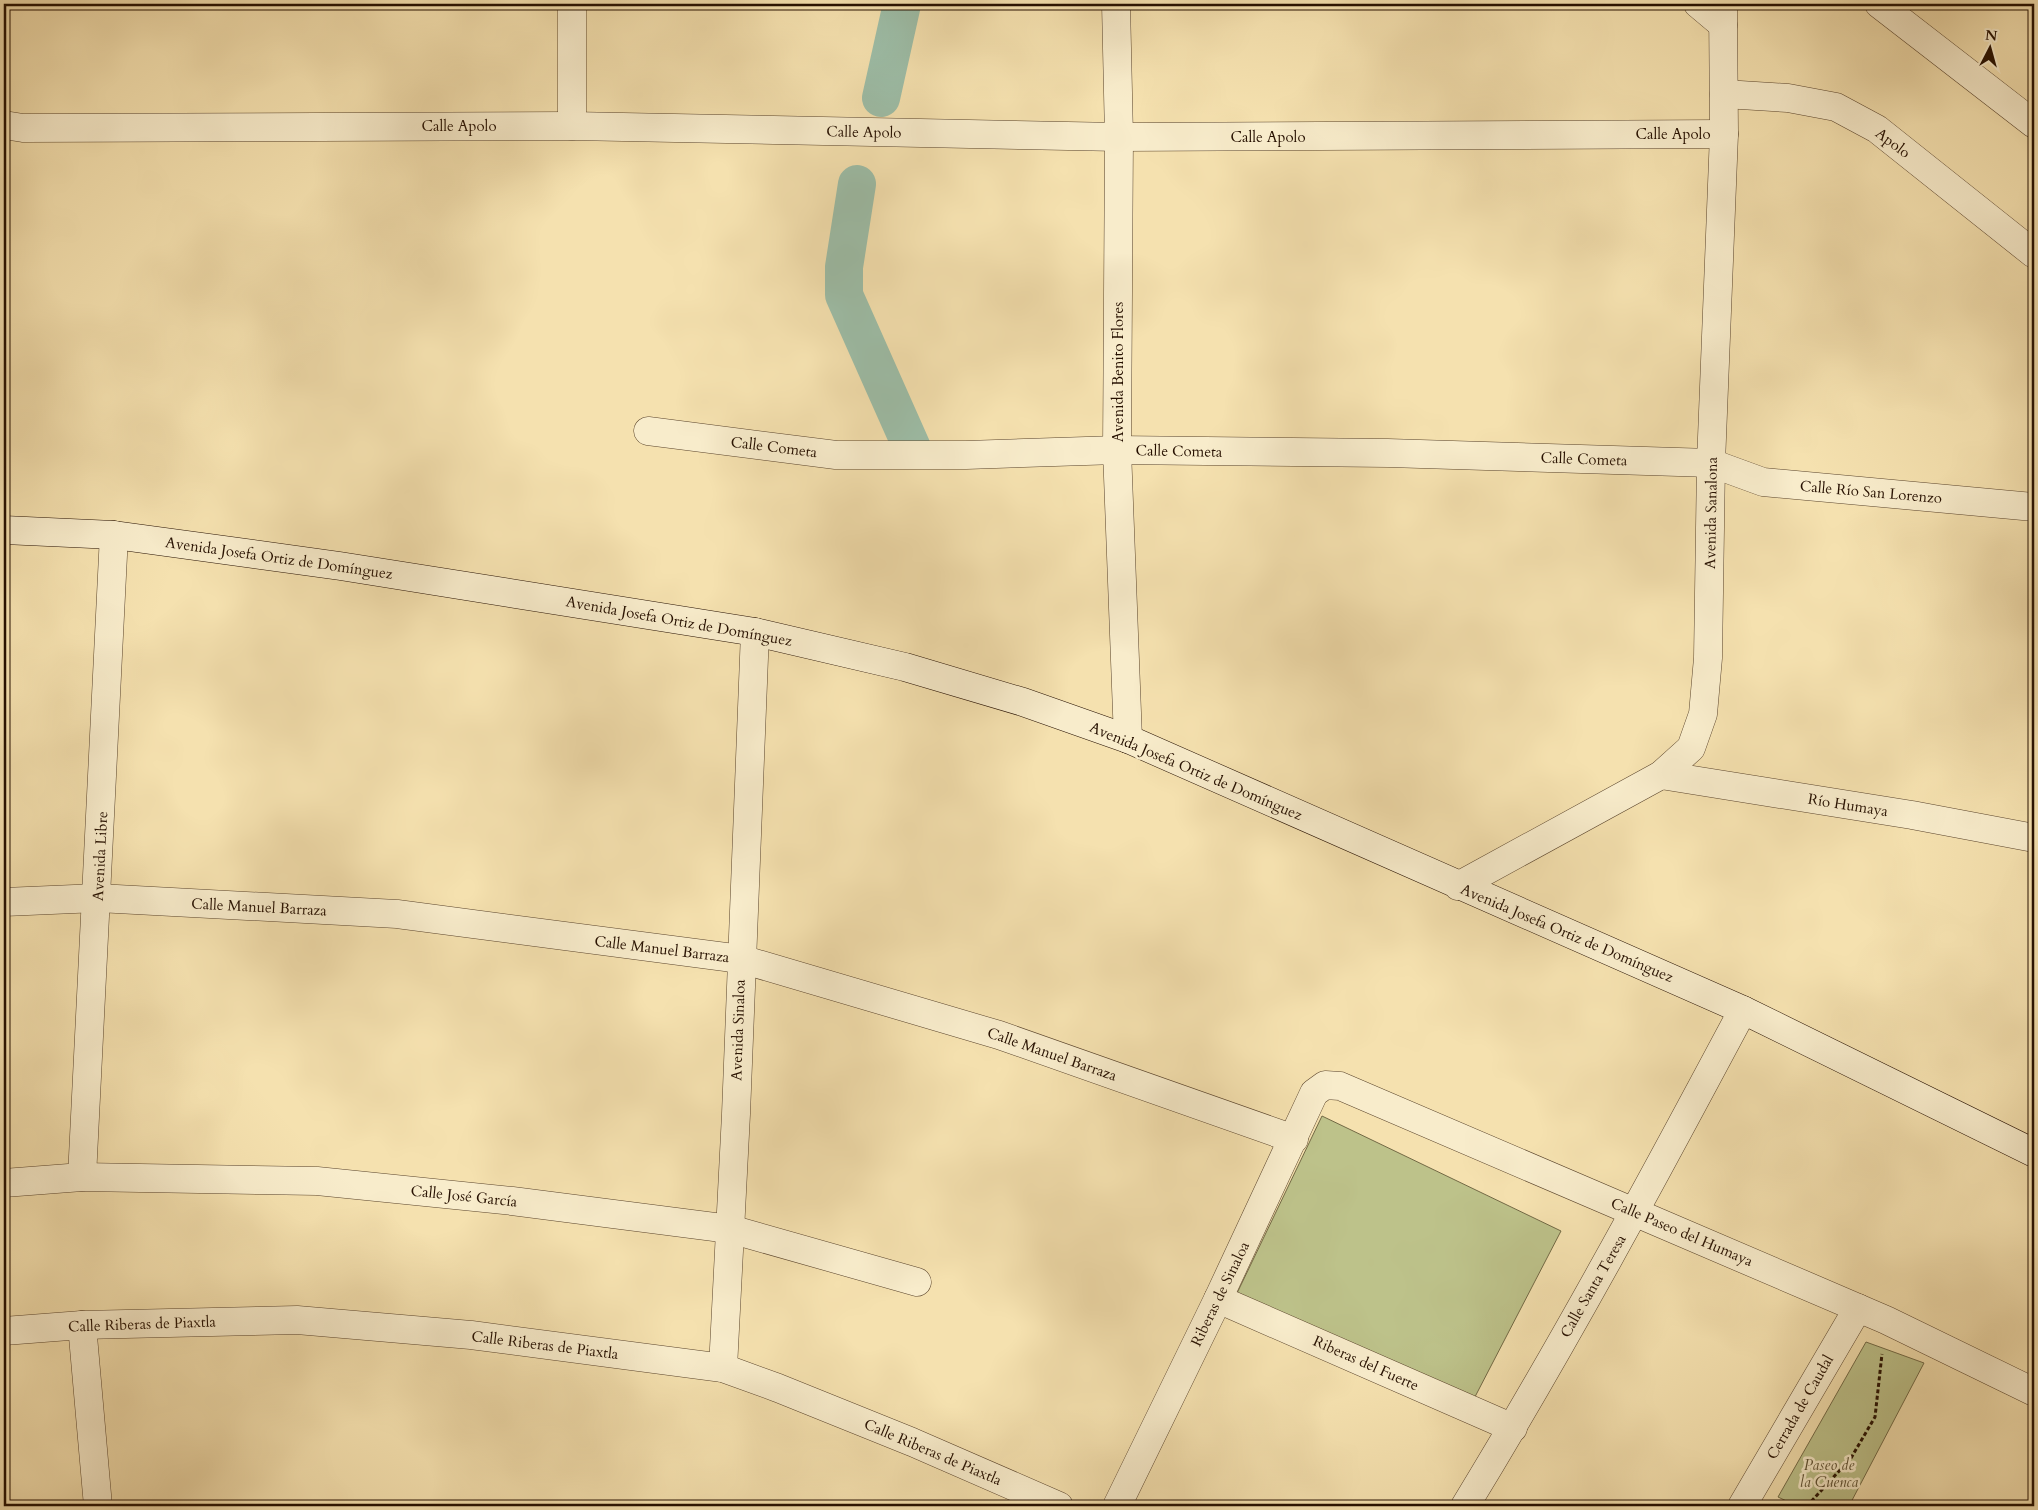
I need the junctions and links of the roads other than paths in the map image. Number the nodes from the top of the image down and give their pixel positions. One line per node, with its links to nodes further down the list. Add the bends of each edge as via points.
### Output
1 (572, 4): 9 (street)
2 (1116, 4): 11 (street, Avenida Benito Flores)
3 (1698, 4): 5 (street)
4 (1879, 4): 8 (street)
5 (1723, 15): 6 (street, Avenida Sanalona)
6 (1724, 94): 10 (street, Avenida Sanalona); 12 (street, Apolo, via 1788,98 1836,107 1877,129)
7 (4, 124): 9 (street, Calle Apolo, via 23,128)
8 (2034, 124)
9 (572, 126): 11 (street, Calle Apolo)
10 (1724, 134): 11 (street, Calle Apolo); 15 (street, Avenida Sanalona)
11 (1118, 137): 14 (street, Avenida Benito Flores)
12 (2034, 254)
13 (648, 431): 14 (street, Calle Cometa, via 836,455)
14 (1117, 450): 15 (street, Calle Cometa, via 1388,453); 20 (street, Avenida Benito Flores)
15 (1711, 463): 16 (street, Calle Río San Lorenzo, via 1763,482); 21 (street, Avenida Sanalona, via 1708,658 1702,714 1691,748)
16 (2034, 507)
17 (4, 530): 18 (street, Avenida Josefa Ortiz de Domínguez)
18 (114, 535): 19 (street, Avenida Josefa Ortiz de Domínguez, via 340,566); 24 (street, Avenida Libre)
19 (755, 632): 20 (street, Avenida Josefa Ortiz de Domínguez, via 905,667 1023,702); 26 (street, Avenida Sinaloa)
20 (1128, 739): 23 (street, Avenida Josefa Ortiz de Domínguez)
21 (1661, 775): 22 (street, Río Humaya); 23 (street, Avenida Sanalona)
22 (2034, 838)
23 (1458, 886): 27 (street, Avenida Josefa Ortiz de Domínguez)
24 (98, 898): 25 (street, Calle Manuel Barraza); 26 (street, Calle Manuel Barraza, via 397,914); 31 (street, Avenida Libre)
25 (4, 902)
26 (741, 959): 29 (street, Calle Manuel Barraza, via 999,1035); 34 (street, Avenida Sinaloa)
27 (1743, 1010): 30 (street, Avenida Josefa Ortiz de Domínguez); 33 (street, Calle Santa Teresa)
28 (1325, 1085): 29 (street, Riberas de Sinaloa, via 1314,1093); 33 (street, Calle Paseo del Humaya, via 1340,1086)
29 (1294, 1139): 36 (street, Riberas de Sinaloa)
30 (2034, 1153)
31 (82, 1177): 32 (street, Calle José García); 34 (street, Calle José García, via 317,1181 512,1201)
32 (4, 1183)
33 (1636, 1211): 37 (street, Calle Paseo del Humaya); 42 (street, Calle Santa Teresa)
34 (730, 1229): 35 (street, Calle José García); 40 (street, Avenida Sinaloa)
35 (917, 1282)
36 (1218, 1299): 42 (street, Riberas del Fuerte); 45 (street, Riberas de Sinaloa)
37 (1858, 1308): 41 (street, Calle Paseo del Humaya); 47 (street, Cerrada de Caudal)
38 (82, 1325): 39 (street, Calle Riberas de Piaxtla); 40 (street, Calle Riberas de Piaxtla, via 297,1320 471,1335); 43 (street)
39 (4, 1331)
40 (723, 1368): 44 (street, Calle Riberas de Piaxtla, via 858,1420)
41 (2034, 1392)
42 (1513, 1428): 46 (street, Calle Santa Teresa)
43 (98, 1506)
44 (1059, 1506)
45 (1117, 1506)
46 (1465, 1506)
47 (1742, 1506)

